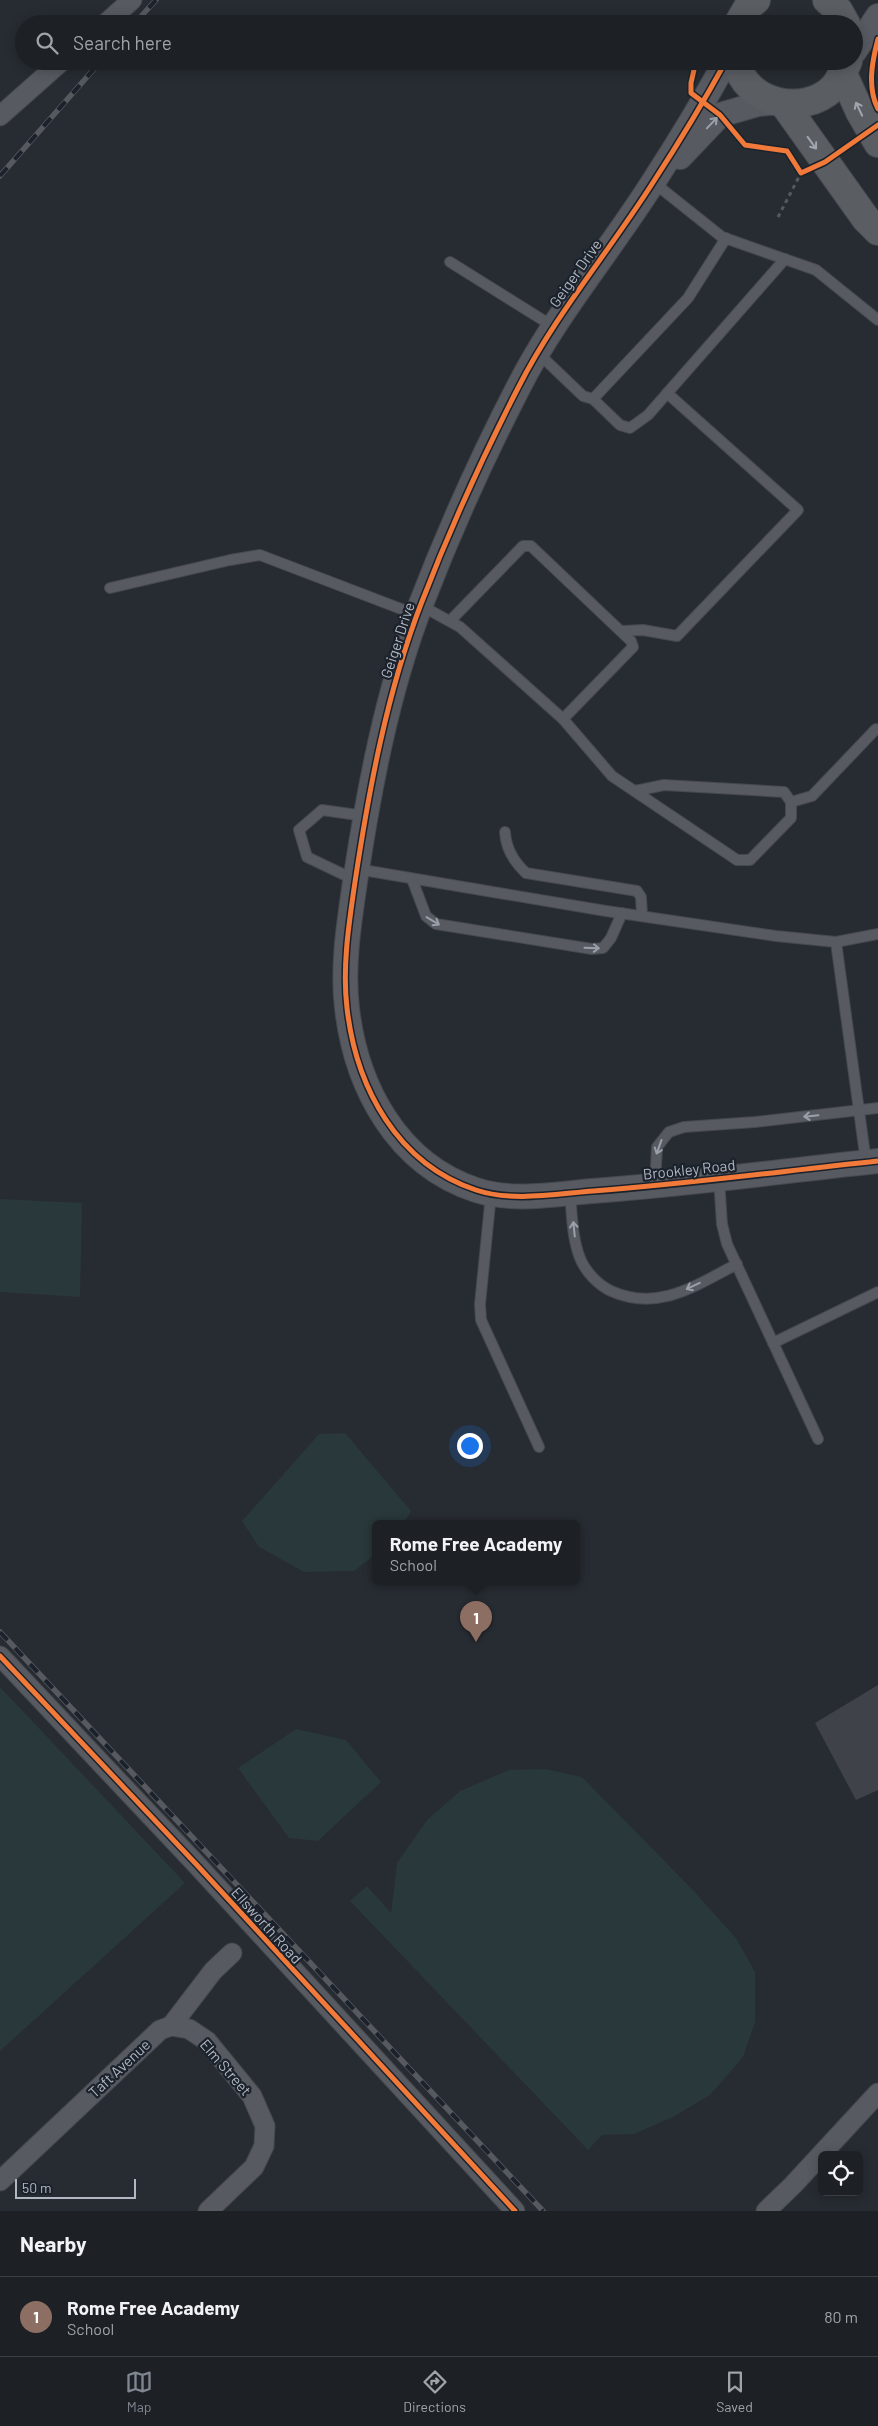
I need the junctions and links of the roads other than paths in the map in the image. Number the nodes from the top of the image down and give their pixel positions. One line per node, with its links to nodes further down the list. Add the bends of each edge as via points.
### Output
1 (132, 0): 4 (street)
2 (756, 0): 5 (main road)
3 (827, 0): 6 (main road)
4 (115, 15)
5 (738, 15)
6 (841, 15)
7 (878, 16): 8 (street)
8 (863, 40)
9 (52, 70): 15 (street)
10 (721, 70): 17 (street, Geiger Drive)
11 (740, 70): 14 (main road, via 746,82 760,95)
12 (844, 70): 14 (main road, via 832,88 818,98 801,103)
13 (851, 70): 16 (main road, one-way to 13, via 860,112)
14 (780, 103): 17 (street, Geiger Drive, one-way to 14, via 720,116 758,104); 18 (main road, one-way to 18, via 813,167)
15 (0, 116)
16 (878, 143)
17 (653, 182): 19 (lane); 23 (street, Geiger Drive)
18 (878, 231)
19 (726, 238): 20 (lane); 26 (lane, via 688,298)
20 (785, 259): 22 (lane, via 816,270); 25 (lane)
21 (450, 262): 23 (lane)
22 (878, 320)
23 (554, 327): 24 (street, Geiger Drive)
24 (538, 354): 26 (lane, via 583,396); 28 (street, Geiger Drive, via 487,450)
25 (667, 393): 26 (lane, via 648,415 630,428 620,424); 30 (lane, via 798,510 677,636 643,630)
26 (593, 399)
27 (110, 588): 28 (lane, via 260,555)
28 (419, 610): 29 (lane); 35 (street, Geiger Drive, via 395,685)
29 (450, 621): 30 (lane, via 523,546 531,546); 31 (lane)
30 (622, 631): 31 (lane, via 633,647)
31 (563, 719): 33 (lane, via 612,776)
32 (876, 729): 34 (lane, via 812,796)
33 (635, 791): 34 (lane, via 664,786 767,790 784,792); 34 (lane, via 737,860 750,860 791,818)
34 (791, 802)
35 (365, 816): 37 (street, Geiger Drive); 37 (lane, via 322,810 299,830 307,857)
36 (505, 832): 40 (lane, via 506,846 526,873 637,891 641,897)
37 (356, 875): 38 (lane); 49 (street, Geiger Drive, via 345,978 347,1009 354,1046 374,1103 398,1139 420,1160 454,1182)
38 (412, 879): 39 (lane); 39 (lane, one-way to 39, via 426,916 436,924 592,949 603,948)
39 (622, 912): 40 (lane)
40 (642, 915): 42 (lane)
41 (878, 934): 42 (lane)
42 (836, 942): 44 (lane)
43 (878, 1108): 44 (lane)
44 (859, 1111): 45 (lane); 47 (lane, one-way to 47, via 684,1127 669,1132 657,1147)
45 (872, 1161): 46 (street, Brookley Road)
46 (719, 1178): 47 (street, Brookley Road); 50 (lane, via 722,1224)
47 (656, 1185): 48 (street, Brookley Road)
48 (570, 1193): 49 (street, Brookley Road); 50 (lane, one-way to 48, via 668,1297 648,1300 625,1297 592,1277 581,1260 576,1245)
49 (497, 1195): 54 (lane, via 480,1304 481,1320)
50 (737, 1264): 52 (lane)
51 (878, 1292): 52 (lane)
52 (773, 1343): 53 (lane)
53 (818, 1439)
54 (539, 1447)
55 (0, 1656): 61 (street, Ellsworth Road)
56 (232, 1953): 57 (street, Taft Avenue, via 213,1971)
57 (171, 2026): 59 (street, Taft Avenue, via 160,2030); 60 (street, Elm Street, via 189,2029 207,2041 252,2096 265,2126 264,2146 254,2167)
58 (878, 2093): 62 (street)
59 (0, 2181)
60 (208, 2211)
61 (515, 2211)
62 (766, 2211)

